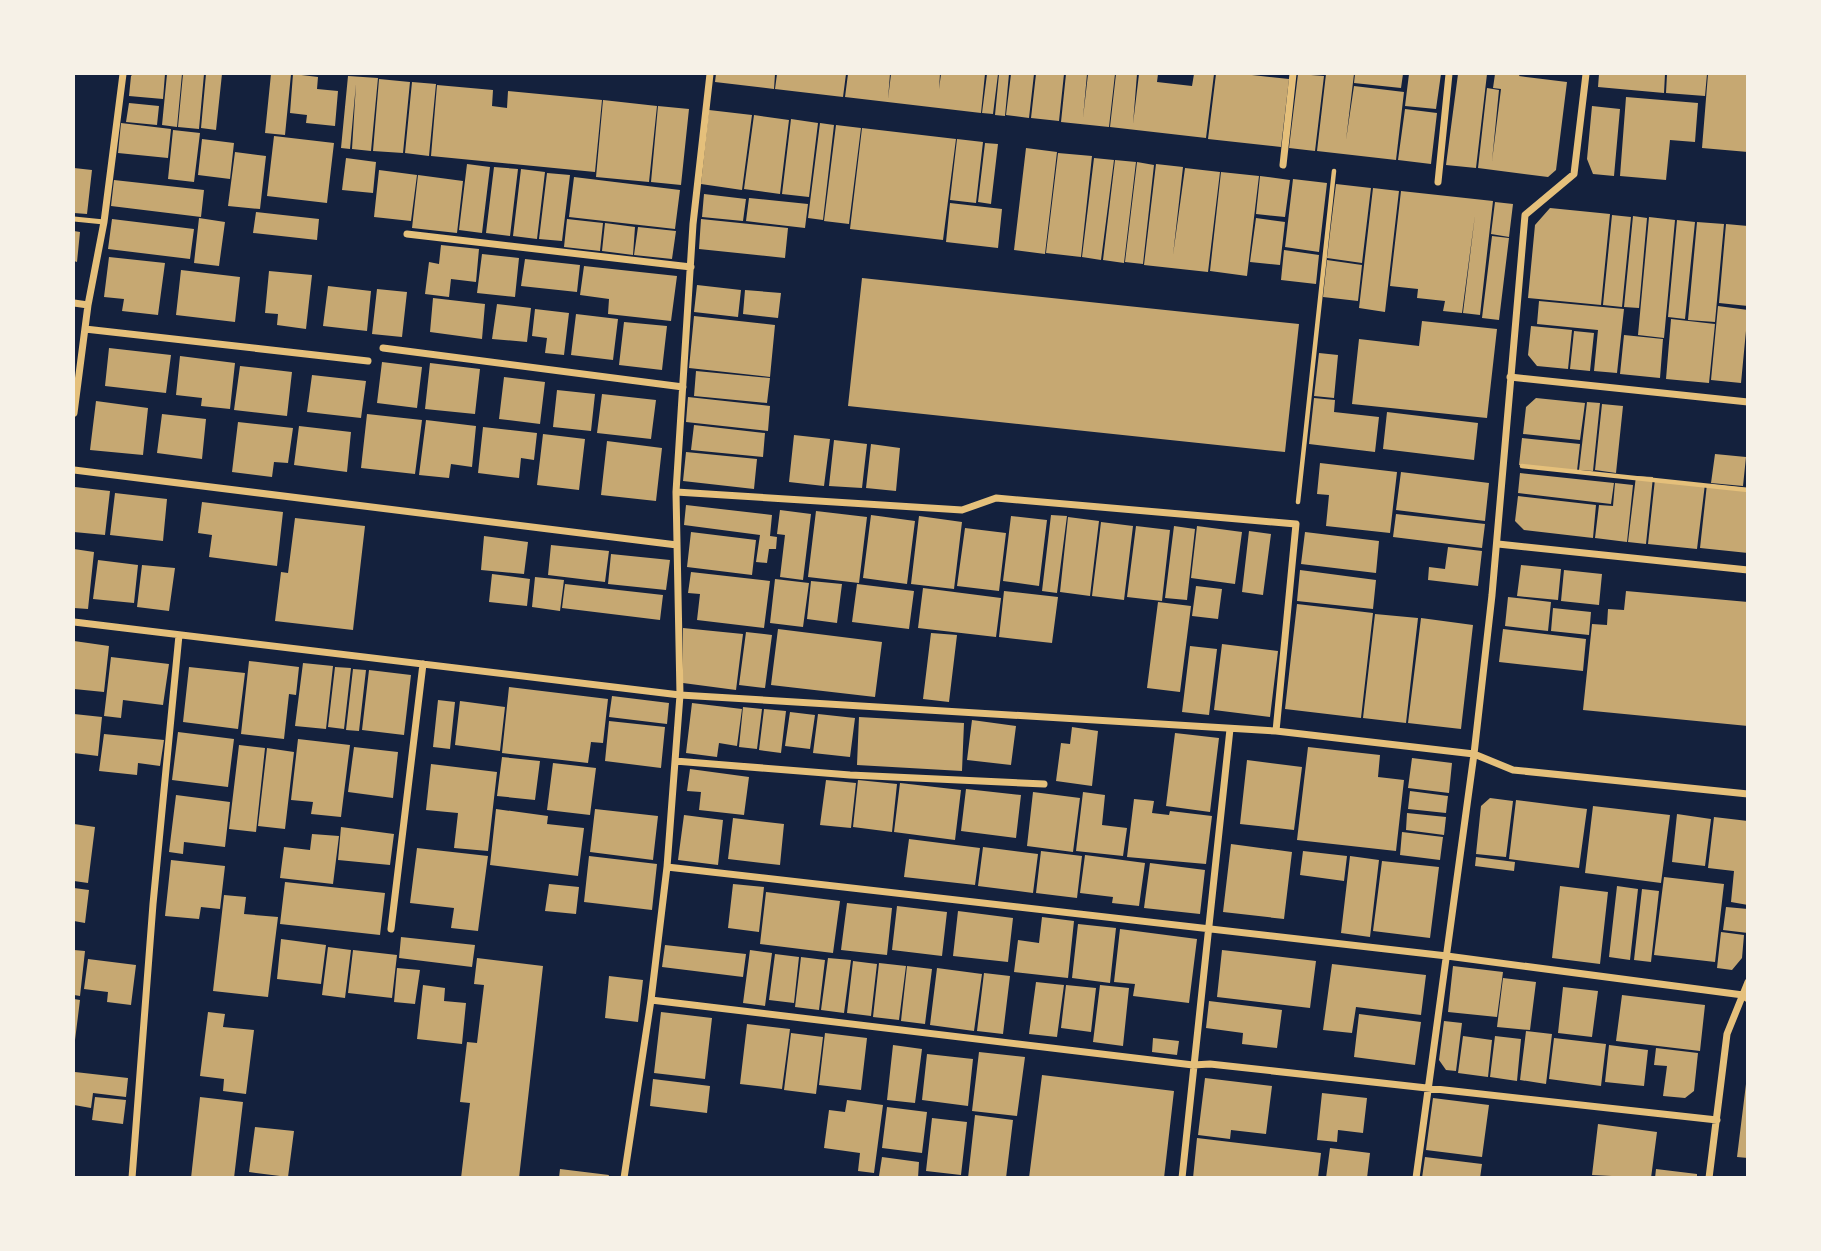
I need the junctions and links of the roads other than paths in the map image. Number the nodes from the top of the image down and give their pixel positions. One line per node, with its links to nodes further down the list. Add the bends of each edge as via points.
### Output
1 (123, 74): 9 (street)
2 (710, 74): 11 (street)
3 (1293, 74): 6 (street)
4 (1449, 74): 7 (street)
5 (1586, 74): 17 (street, via 1574,174 1525,215)
6 (1283, 165)
7 (1438, 182)
8 (74, 219): 9 (lane)
9 (104, 222): 13 (street)
10 (407, 234): 11 (street)
11 (691, 267): 18 (street)
12 (74, 303): 13 (street)
13 (88, 305): 14 (street)
14 (85, 330): 16 (street); 20 (street)
15 (383, 348): 18 (street)
16 (368, 361)
17 (1510, 377): 19 (street); 23 (street)
18 (683, 387): 22 (street)
19 (1748, 402)
20 (74, 413)
21 (74, 470): 24 (street)
22 (676, 492): 24 (street); 31 (street, via 962,510 996,498 1296,524)
23 (1498, 544): 25 (street); 32 (street)
24 (677, 545): 29 (street)
25 (1748, 570)
26 (74, 622): 27 (street)
27 (179, 635): 28 (street); 46 (street)
28 (423, 664): 29 (street); 37 (street)
29 (680, 695): 30 (street); 33 (street)
30 (1230, 729): 31 (street); 38 (street)
31 (1276, 731): 32 (street)
32 (1474, 754): 35 (street, via 1513,770); 39 (street)
33 (675, 761): 34 (street); 36 (street)
34 (1044, 784)
35 (1748, 794)
36 (667, 867): 38 (street); 42 (street)
37 (391, 929)
38 (1208, 929): 39 (street); 43 (street)
39 (1447, 956): 41 (street); 44 (street)
40 (1748, 982): 41 (street)
41 (1745, 997): 45 (street, via 1727,1034)
42 (651, 1000): 43 (street); 47 (street)
43 (1194, 1065): 44 (street); 48 (street)
44 (1427, 1089): 45 (street); 49 (street)
45 (1717, 1120): 50 (street)
46 (132, 1178)
47 (624, 1178)
48 (1182, 1178)
49 (1416, 1178)
50 (1709, 1178)

